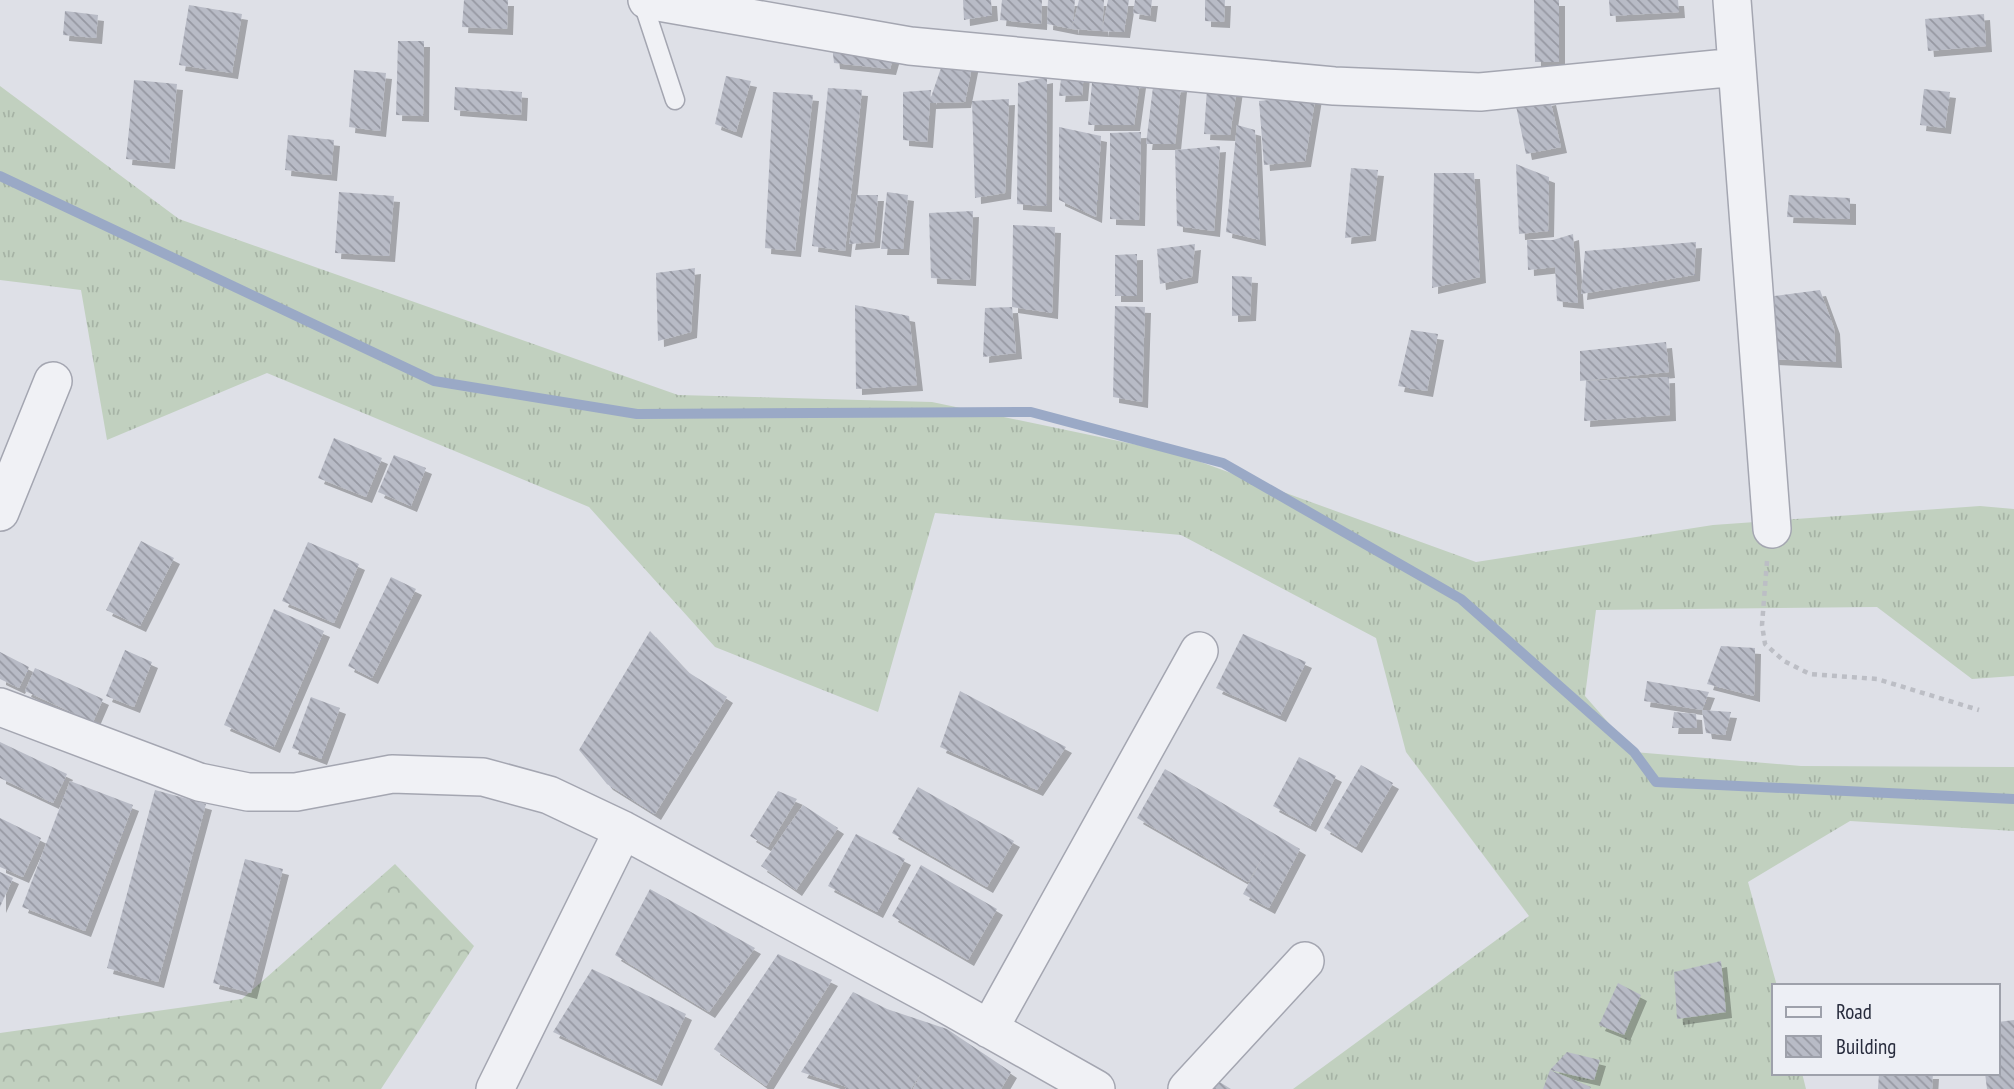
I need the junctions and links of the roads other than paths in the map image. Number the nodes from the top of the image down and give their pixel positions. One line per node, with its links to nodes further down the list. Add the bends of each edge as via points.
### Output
1 (644, 0): 3 (street, via 910,46 1334,86 1480,92); 4 (lane)
2 (1732, 0): 3 (street)
3 (1737, 67): 7 (street)
4 (675, 100)
5 (52, 381): 6 (street)
6 (0, 512)
7 (1772, 529)
8 (1199, 651): 12 (street)
9 (0, 707): 10 (street, via 199,782 248,792 296,792 392,774 483,777 549,794)
10 (623, 830): 12 (street); 13 (street)
11 (1305, 961): 15 (street)
12 (989, 1029): 14 (street)
13 (495, 1089)
14 (1096, 1089)
15 (1187, 1089)

